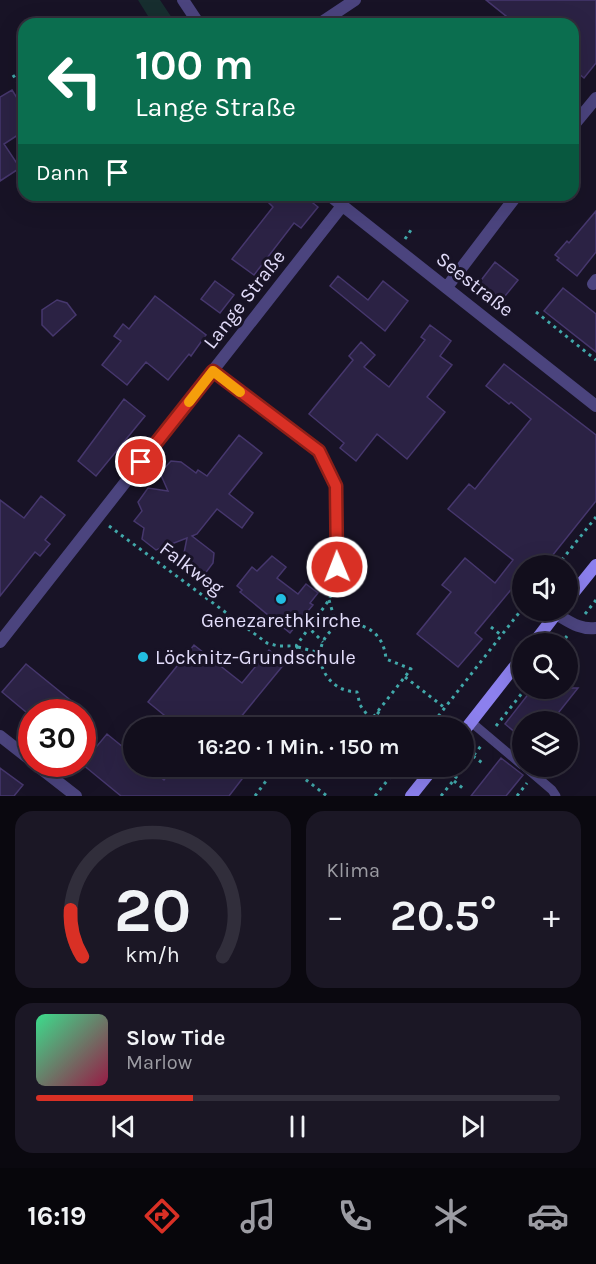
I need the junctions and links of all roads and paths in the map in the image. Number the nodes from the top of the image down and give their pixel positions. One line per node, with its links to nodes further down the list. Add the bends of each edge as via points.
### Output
1 (183, 0): 3 (street)
2 (355, 0): 4 (street)
3 (195, 18)
4 (328, 18)
5 (13, 75): 6 (path)
6 (18, 83)
7 (596, 98): 8 (street)
8 (579, 119)
9 (336, 201): 11 (street, Seestraße)
10 (513, 201): 12 (street)
11 (342, 206): 12 (street, Seestraße); 15 (street, Lange Straße)
12 (447, 287): 16 (street, Seestraße)
13 (536, 312): 14 (path)
14 (596, 360)
15 (213, 371): 18 (street, Lange Straße); 21 (street, via 319,451 336,486)
16 (596, 406)
17 (596, 517): 19 (path)
18 (98, 518): 34 (street, Lange Straße); 36 (path, Falkweg, via 267,643)
19 (566, 555)
20 (596, 565): 22 (main road)
21 (337, 567): 23 (path, via 336,584)
22 (578, 587)
23 (328, 600): 28 (path); 31 (path)
24 (301, 620): 31 (path)
25 (512, 621): 33 (path)
26 (551, 621): 32 (main road)
27 (570, 621): 30 (street, via 576,626)
28 (337, 627): 35 (path); 40 (path, via 348,623 374,630 382,641 386,659 411,669)
29 (491, 627): 33 (path)
30 (596, 628)
31 (309, 629): 35 (path); 36 (path)
32 (542, 633)
33 (501, 635): 41 (path)
34 (0, 642)
35 (323, 642): 37 (path)
36 (296, 646): 37 (path); 38 (path, via 307,659)
37 (320, 653): 38 (path)
38 (321, 662): 42 (path, via 335,685 357,692 360,705 371,720)
39 (512, 670): 45 (main road)
40 (405, 677): 41 (path); 42 (path)
41 (445, 708): 44 (path)
42 (377, 712): 43 (path)
43 (384, 717)
44 (438, 717)
45 (474, 717)
46 (474, 731): 50 (lane)
47 (0, 736): 48 (street)
48 (18, 750)
49 (474, 757): 51 (path)
50 (512, 758)
51 (485, 765)
52 (52, 777): 60 (street)
53 (269, 777): 61 (path)
54 (302, 777): 62 (path)
55 (390, 777): 63 (path)
56 (426, 777): 64 (main road)
57 (536, 777): 65 (lane)
58 (454, 781): 59 (path)
59 (465, 790)
60 (76, 796)
61 (255, 796)
62 (327, 796)
63 (375, 796)
64 (411, 796)
65 (556, 796)

